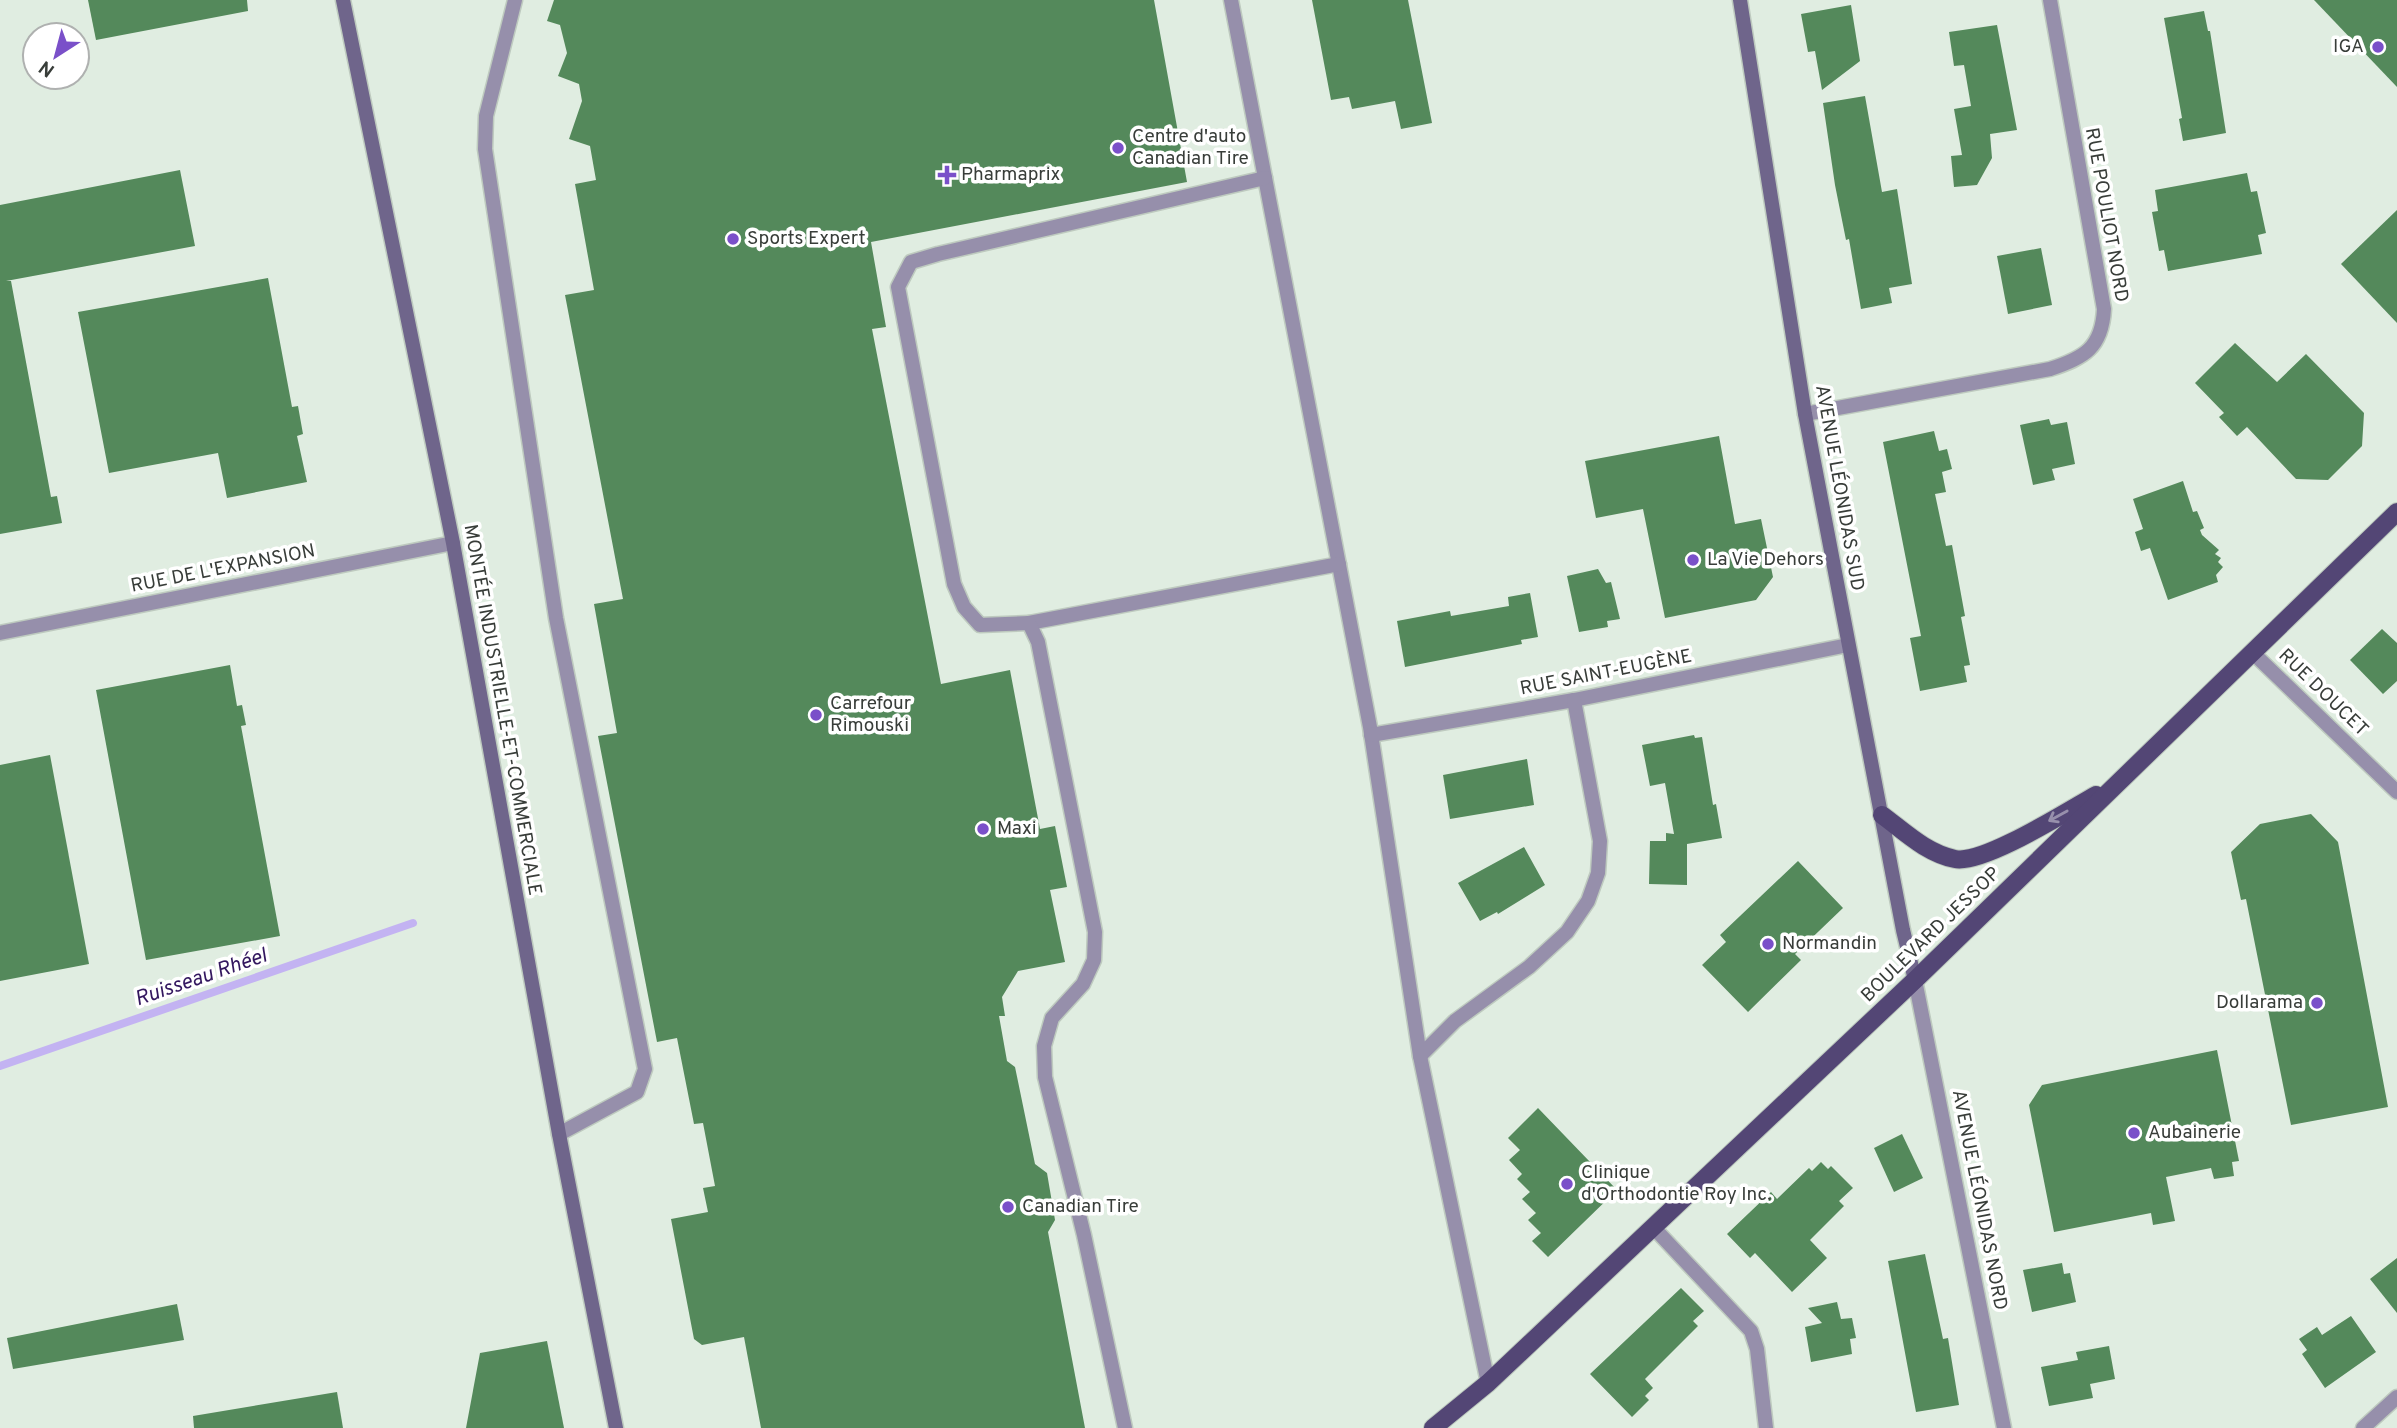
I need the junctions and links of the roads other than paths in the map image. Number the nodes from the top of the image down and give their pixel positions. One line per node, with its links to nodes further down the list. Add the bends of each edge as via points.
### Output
1 (343, 0): 9 (main road, MONTÉE INDUSTRIELLE-ET-COMMERCIALE)
2 (515, 0): 22 (street, via 486,116 485,149 556,618 645,1069 637,1092)
3 (1231, 0): 6 (street)
4 (1740, 0): 7 (main road, AVENUE LÉONIDAS SUD)
5 (2050, 0): 7 (street, RUE POULIOT NORD, via 2104,309 2103,327 2093,346 2078,360 2050,369)
6 (1265, 178): 10 (street); 11 (street, via 911,262 898,287 954,584 964,607 980,625)
7 (1805, 414): 13 (main road, AVENUE LÉONIDAS SUD)
8 (2397, 512): 14 (main road, BOULEVARD JESSOP)
9 (453, 543): 12 (street, RUE DE L'EXPANSION); 22 (main road, MONTÉE INDUSTRIELLE-ET-COMMERCIALE)
10 (1339, 564): 11 (street); 16 (street)
11 (1029, 623): 27 (street, via 1038,642 1095,932 1094,960 1083,984 1052,1018 1044,1046 1045,1077)
12 (0, 633)
13 (1848, 645): 15 (street, RUE SAINT-EUGÈNE); 19 (main road, AVENUE LÉONIDAS SUD)
14 (2252, 652): 17 (main road, BOULEVARD JESSOP); 18 (street, RUE DOUCET)
15 (1574, 700): 16 (street, RUE SAINT-EUGÈNE); 21 (street, via 1601,841 1598,873 1588,901 1567,932 1529,967 1455,1021)
16 (1371, 735): 21 (street)
17 (2118, 783): 19 (main road, one-way to 19, via 1997,850 1958,860 1926,849); 20 (main road, BOULEVARD JESSOP)
18 (2397, 792)
19 (1882, 814): 20 (main road, AVENUE LÉONIDAS SUD)
20 (1915, 980): 23 (main road, BOULEVARD JESSOP); 31 (street, AVENUE LÉONIDAS NORD)
21 (1420, 1056): 24 (street)
22 (559, 1133): 26 (main road, MONTÉE INDUSTRIELLE-ET-COMMERCIALE)
23 (1654, 1227): 24 (main road, BOULEVARD JESSOP); 30 (street, via 1751,1331)
24 (1488, 1383): 28 (main road, BOULEVARD JESSOP); 29 (main road, BOULEVARD JESSOP)
25 (2397, 1397): 32 (street)
26 (616, 1428)
27 (1125, 1428)
28 (1433, 1428)
29 (1453, 1428)
30 (1766, 1428)
31 (2004, 1428)
32 (2363, 1428)

